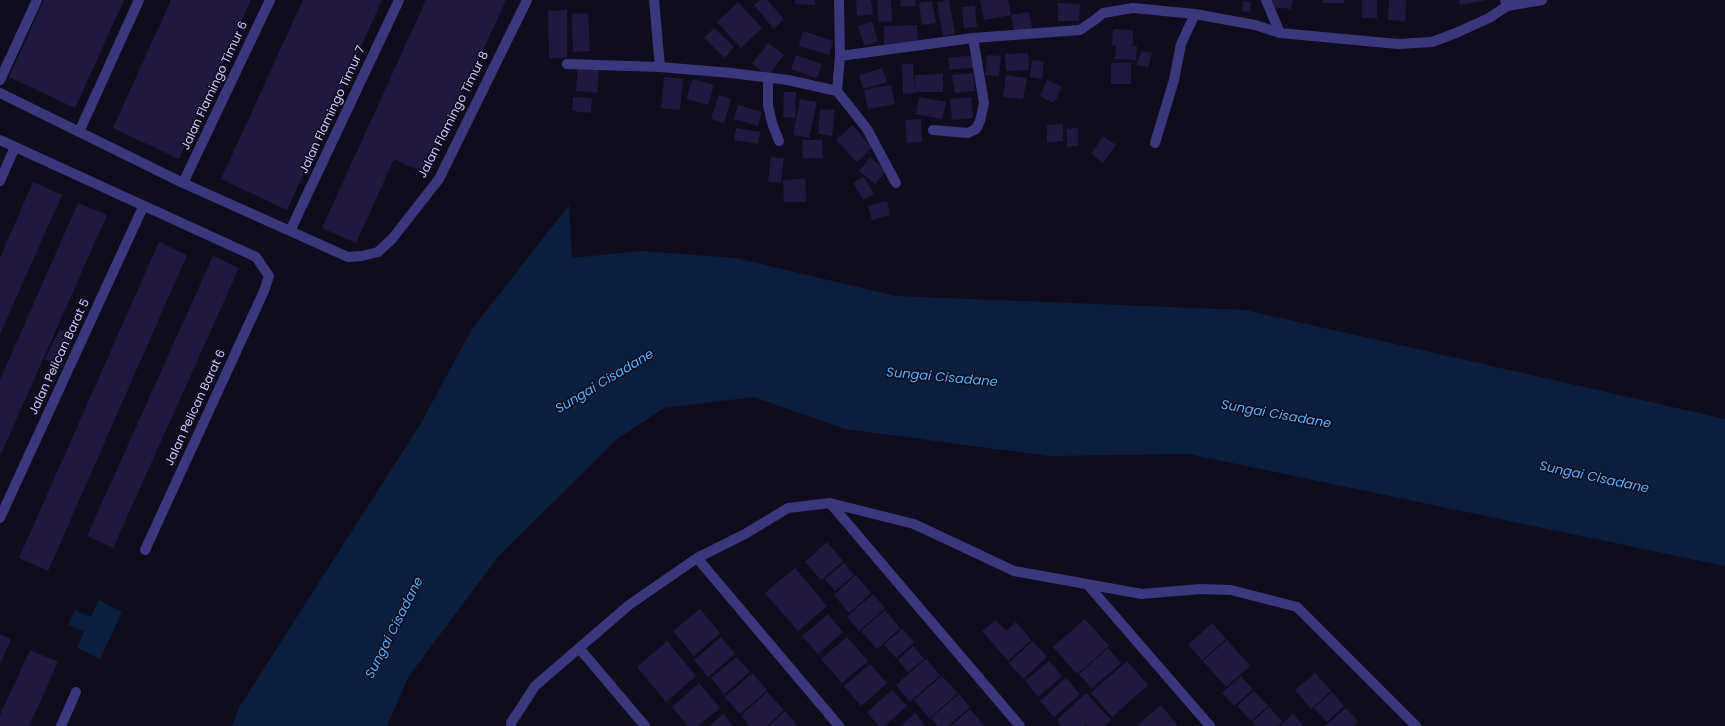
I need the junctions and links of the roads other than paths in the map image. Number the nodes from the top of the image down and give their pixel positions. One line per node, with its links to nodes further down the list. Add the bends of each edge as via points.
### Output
1 (37, 0): 18 (street)
2 (139, 0): 22 (street)
3 (270, 0): 28 (street, Jalan Flamingo Timur 6)
4 (400, 0): 31 (street, Jalan Flamingo Timur 7)
5 (527, 0): 31 (street, Jalan Flamingo Timur 8, via 439,179 392,239 378,252 348,257)
6 (654, 0): 16 (street)
7 (839, 0): 14 (street)
8 (1266, 0): 12 (street)
9 (1542, 0): 10 (street)
10 (1506, 3): 12 (street, via 1489,18 1432,42 1398,44)
11 (1196, 14): 12 (street, via 1255,25); 13 (street, via 1133,8 1102,13 1080,30); 25 (street, via 1181,44 1174,80)
12 (1280, 33)
13 (974, 38): 14 (street); 21 (street, via 984,103 980,121 976,129 968,133)
14 (840, 56): 19 (street)
15 (567, 64): 16 (street)
16 (660, 68): 17 (street)
17 (768, 78): 19 (street); 24 (street, via 768,105)
18 (0, 80)
19 (837, 91): 29 (street, via 867,129)
20 (0, 93): 22 (street)
21 (933, 130)
22 (79, 132): 28 (street)
23 (0, 140): 26 (street)
24 (779, 141)
25 (1155, 143)
26 (15, 147): 27 (street); 30 (street)
27 (0, 181)
28 (183, 183): 31 (street)
29 (896, 183)
30 (143, 206): 33 (street, Jalan Pelican Barat 5); 34 (street, Jalan Pelican Barat 6, via 256,257 269,276)
31 (290, 231)
32 (830, 503): 35 (street, via 788,508); 36 (street, via 914,524 1014,571); 43 (street)
33 (0, 518)
34 (145, 550)
35 (698, 558): 37 (street, via 629,605); 42 (street)
36 (1087, 584): 44 (street); 45 (street, via 1142,594 1200,589 1231,590 1297,607)
37 (579, 648): 40 (street, via 535,686); 41 (street)
38 (76, 692): 39 (street)
39 (61, 726)
40 (510, 726)
41 (645, 726)
42 (839, 726)
43 (1020, 726)
44 (1210, 726)
45 (1416, 726)

